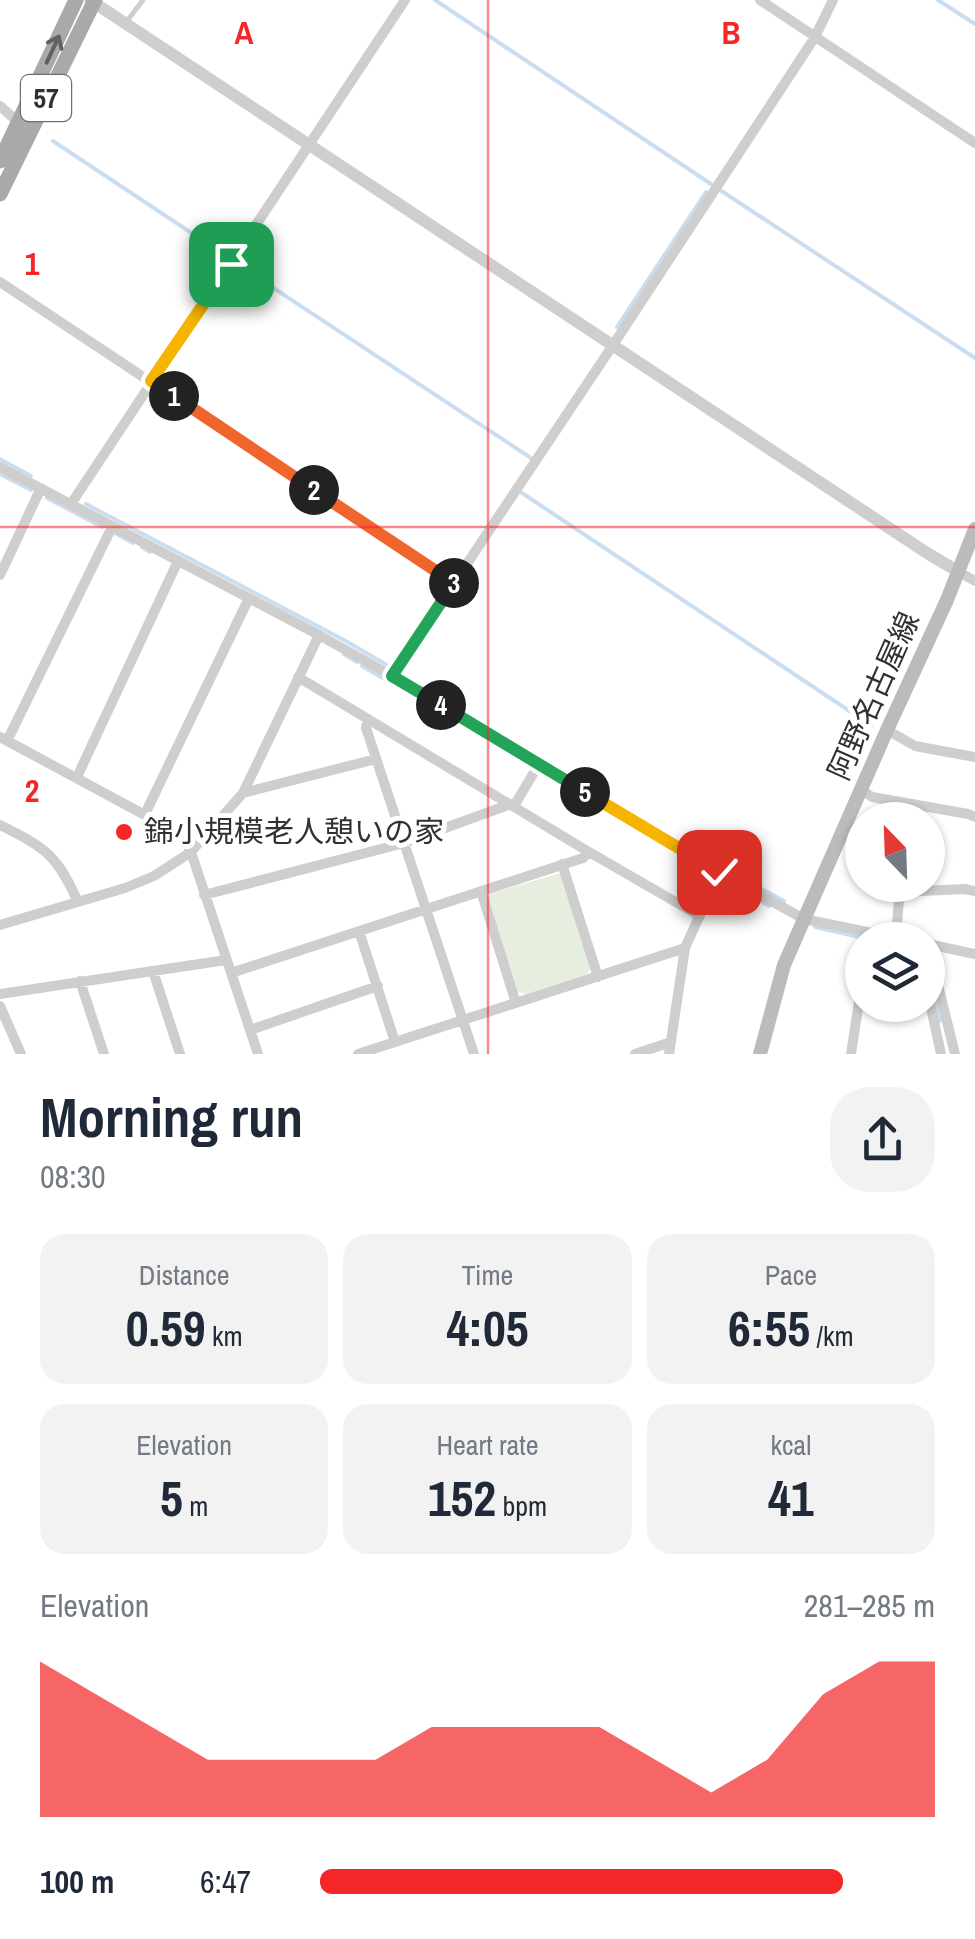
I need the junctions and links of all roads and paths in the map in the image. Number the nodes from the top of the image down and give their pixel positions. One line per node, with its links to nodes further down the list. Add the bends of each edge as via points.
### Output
1 (76, 0): 10 (main road, 57, one-way to 1)
2 (143, 0): 7 (lane)
3 (405, 0): 12 (street)
4 (760, 0): 8 (street)
5 (833, 0): 8 (street)
6 (93, 1): 7 (street); 14 (main road, 57)
7 (126, 22): 12 (street)
8 (815, 37): 11 (street); 16 (street)
9 (0, 106): 10 (street)
10 (18, 122): 13 (main road, 57)
11 (975, 144)
12 (310, 145): 16 (street); 17 (street)
13 (0, 161)
14 (0, 194)
15 (0, 282): 17 (street)
16 (613, 345): 24 (street); 27 (street)
17 (151, 381): 20 (street); 27 (street)
18 (0, 467): 19 (street)
19 (41, 488): 20 (street); 25 (street)
20 (71, 504): 21 (street)
21 (112, 527): 23 (street); 34 (street)
22 (975, 529): 24 (main road, 阿野名古屋線)
23 (178, 560): 28 (street); 38 (street)
24 (959, 572): 26 (street); 33 (main road, 阿野名古屋線)
25 (0, 575)
26 (975, 581)
27 (454, 583): 31 (street)
28 (249, 598): 29 (street); 44 (street)
29 (319, 635): 30 (street); 31 (street)
30 (298, 676): 32 (street); 40 (street)
31 (392, 676): 37 (street)
32 (368, 719): 36 (street); 42 (street)
33 (886, 730): 35 (street, via 915,746); 39 (main road, 阿野名古屋線)
34 (4, 739): 38 (street)
35 (975, 758)
36 (376, 759): 40 (street); 47 (street)
37 (539, 764): 42 (street); 51 (street)
38 (77, 777): 44 (street)
39 (862, 790): 41 (street); 59 (main road, 阿野名古屋線)
40 (244, 793): 48 (street)
41 (897, 802)
42 (512, 806): 47 (street); 49 (street)
43 (945, 810): 45 (street)
44 (144, 814): 48 (street, via 182,835)
45 (975, 817)
46 (0, 826): 56 (street, via 52,856)
47 (404, 843): 55 (street); 57 (street)
48 (191, 852): 55 (street); 56 (street, via 140,882)
49 (589, 852): 50 (street); 58 (street)
50 (562, 864): 53 (street); 69 (street)
51 (719, 872): 58 (street); 59 (street)
52 (945, 889): 54 (street)
53 (481, 891): 57 (street); 73 (street)
54 (975, 891)
55 (204, 894): 66 (street)
56 (78, 902): 60 (street)
57 (426, 909): 62 (street); 76 (street)
58 (700, 916): 63 (street)
59 (804, 918): 61 (street); 89 (main road, 阿野名古屋線, via 778,982)
60 (0, 925)
61 (845, 929)
62 (359, 931): 68 (street); 71 (street)
63 (685, 948): 69 (street); 81 (street)
64 (945, 948): 65 (street)
65 (975, 954)
66 (226, 960): 67 (street); 68 (street)
67 (153, 971): 70 (street); 85 (street)
68 (230, 973): 79 (street)
69 (598, 976): 73 (street)
70 (80, 981): 72 (street); 84 (street)
71 (378, 986): 79 (street); 80 (street)
72 (0, 994)
73 (516, 1003): 76 (street)
74 (0, 1006): 83 (street)
75 (945, 1016): 92 (street)
76 (462, 1020): 80 (street); 87 (street)
77 (856, 1022): 90 (street)
78 (935, 1022): 91 (street)
79 (250, 1030): 86 (street)
80 (396, 1042): 82 (street)
81 (671, 1048): 88 (street)
82 (364, 1053)
83 (21, 1054)
84 (104, 1054)
85 (180, 1054)
86 (258, 1054)
87 (474, 1054)
88 (635, 1054)
89 (760, 1054)
90 (851, 1054)
91 (942, 1054)
92 (954, 1054)

